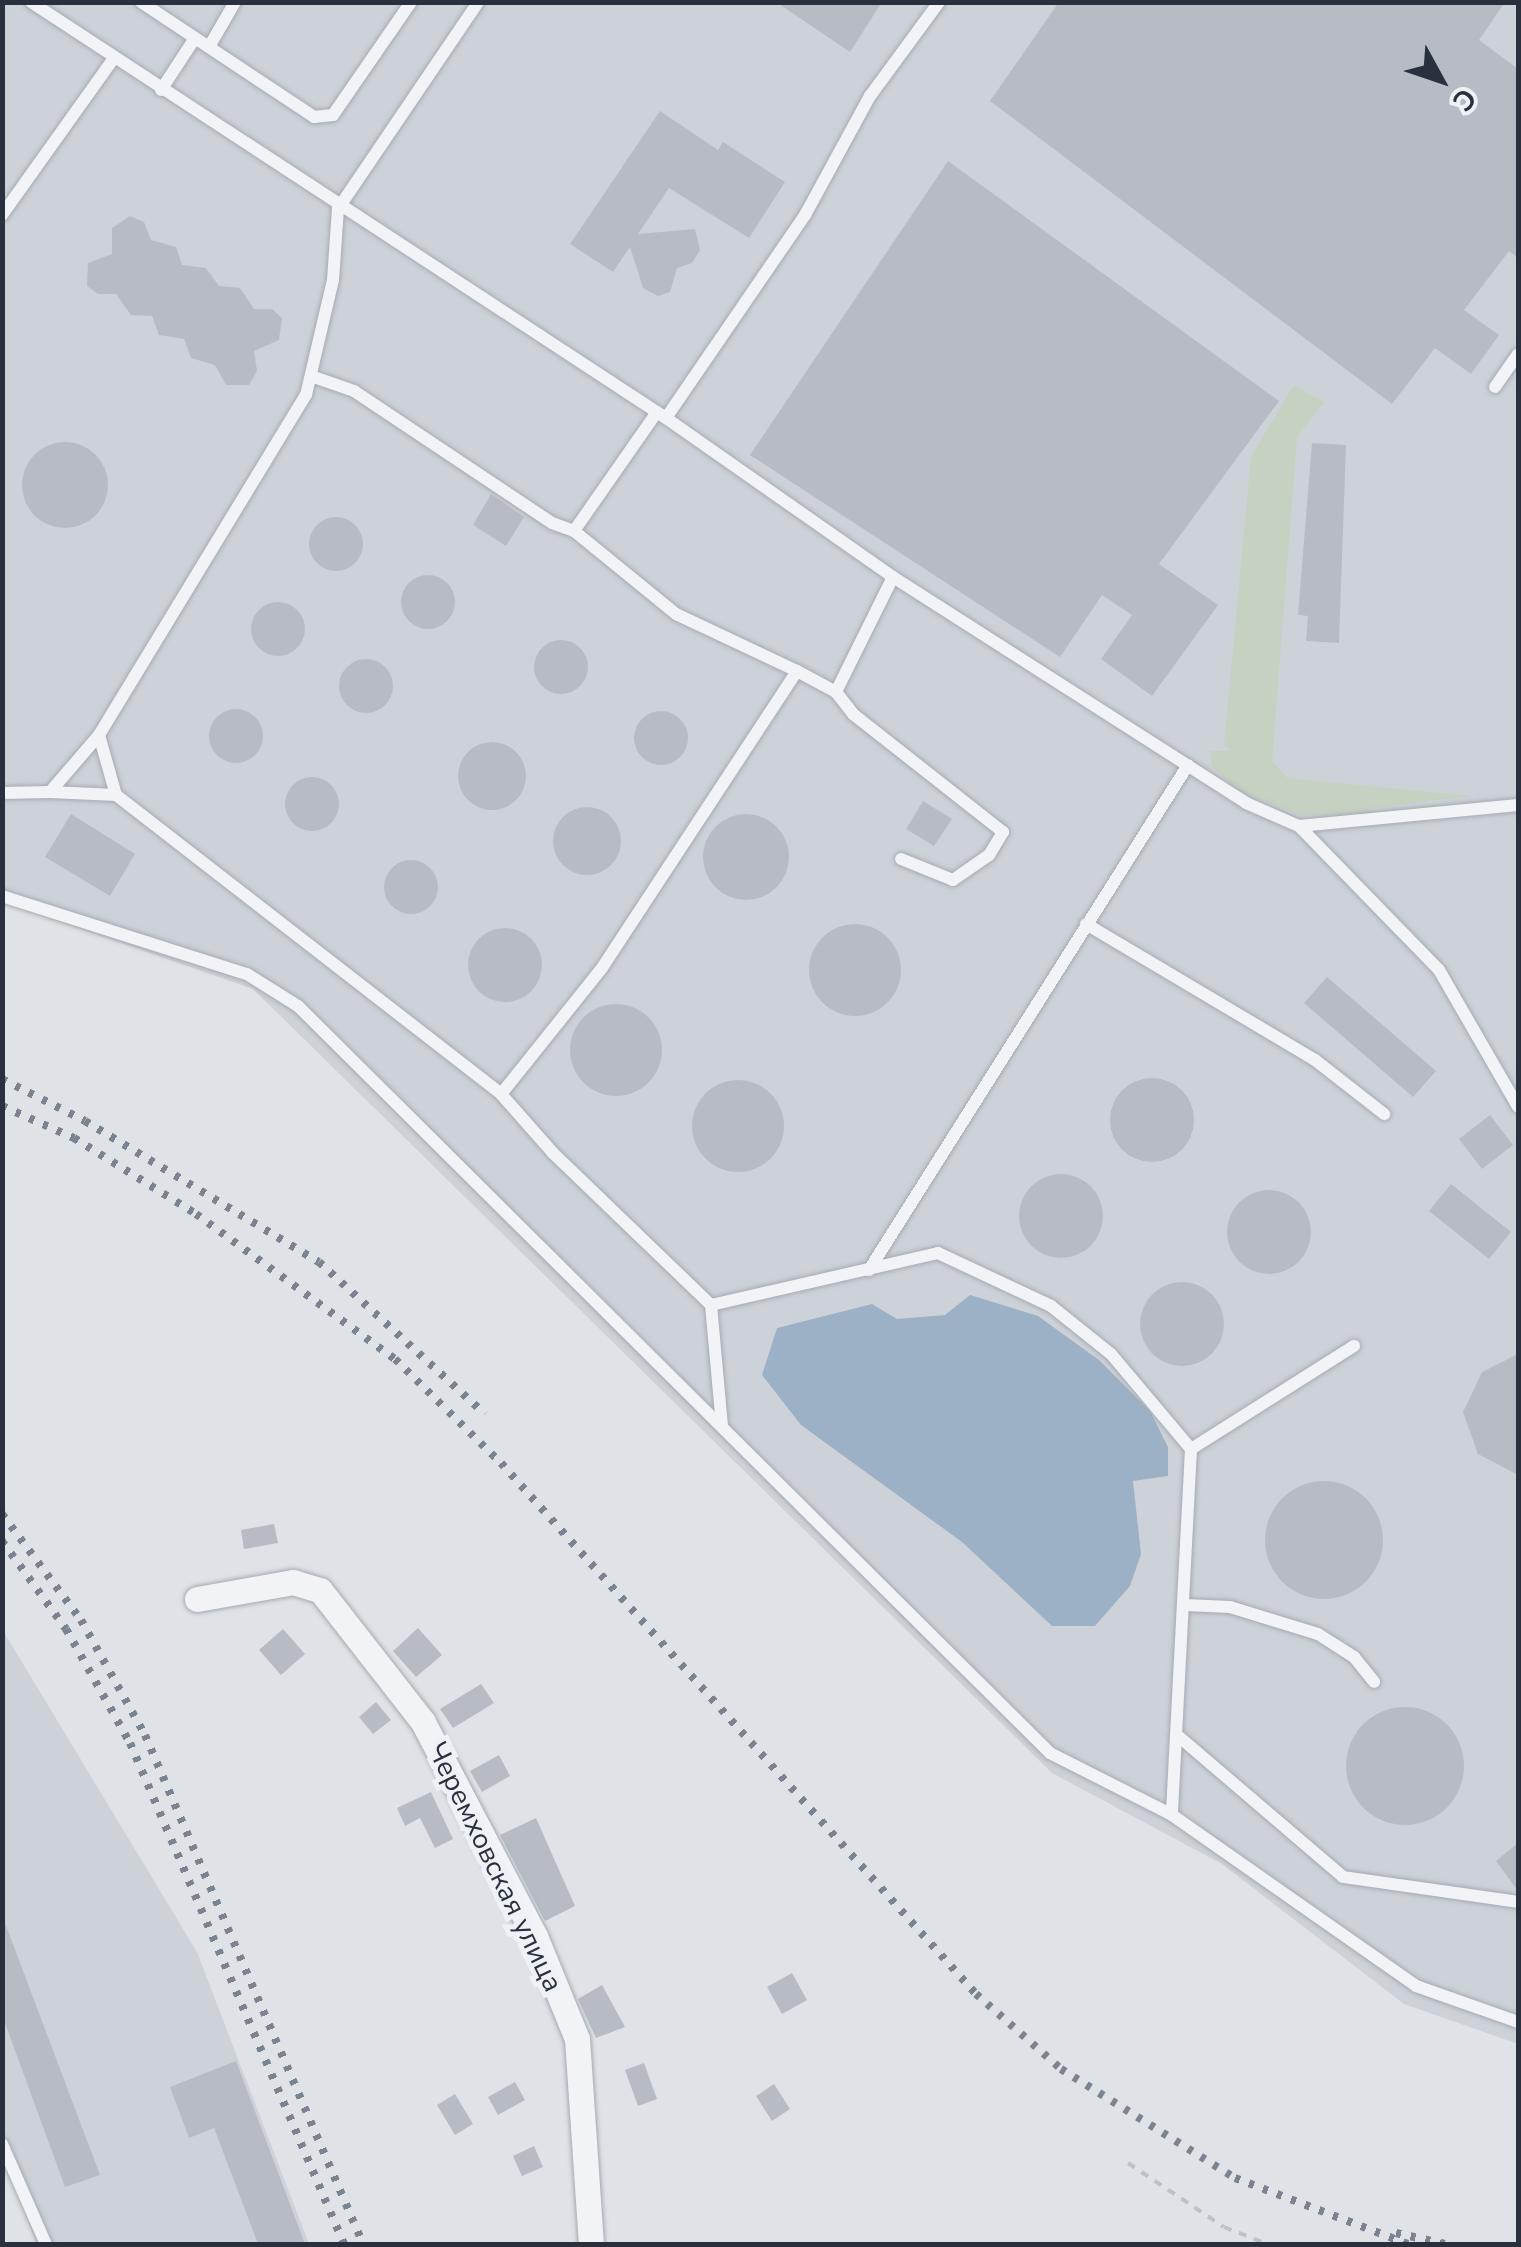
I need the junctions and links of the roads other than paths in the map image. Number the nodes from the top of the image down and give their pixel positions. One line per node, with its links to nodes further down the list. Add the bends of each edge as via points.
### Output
1 (31, 2): 9 (lane)
2 (141, 2): 7 (lane)
3 (235, 2): 8 (lane)
4 (411, 2): 8 (lane, via 333,114 314,117)
5 (478, 2): 11 (lane)
6 (939, 2): 16 (lane, via 870,96 806,215)
7 (196, 38): 8 (lane); 10 (lane)
8 (208, 47)
9 (114, 58): 10 (lane); 12 (lane)
10 (161, 90): 11 (lane)
11 (338, 209): 14 (lane, via 333,280); 16 (lane)
12 (2, 215)
13 (1518, 354): 15 (lane)
14 (310, 376): 17 (lane, via 354,391); 21 (lane, via 306,395)
15 (1496, 387)
16 (661, 415): 17 (lane); 18 (lane)
17 (574, 532): 19 (lane, via 676,614)
18 (893, 577): 20 (lane); 22 (lane)
19 (797, 671): 20 (lane); 31 (lane, via 602,968)
20 (836, 692): 28 (lane, via 853,714 1003,832 989,855 954,880)
21 (99, 735): 23 (lane); 25 (lane)
22 (1188, 766): 27 (lane); 30 (lane)
23 (50, 792): 24 (lane); 25 (lane)
24 (2, 793)
25 (116, 795): 31 (lane)
26 (1518, 805): 27 (lane)
27 (1298, 826): 32 (lane, via 1439,970)
28 (901, 859)
29 (2, 896): 37 (lane, via 247,974 298,1006)
30 (1086, 924): 33 (lane, via 1315,1060); 34 (lane)
31 (501, 1094): 35 (lane, via 552,1154)
32 (1518, 1107)
33 (1384, 1114)
34 (870, 1270): 35 (lane); 38 (lane, via 938,1253 1051,1306 1110,1354)
35 (710, 1305): 37 (lane)
36 (1354, 1346): 38 (lane)
37 (722, 1425): 43 (lane, via 1050,1753)
38 (1191, 1448): 40 (lane)
39 (197, 1599): 48 (street, Черемховская улица, via 293,1582 320,1590 423,1722 535,1936 577,2040)
40 (1185, 1605): 41 (lane, via 1230,1607 1318,1634 1354,1658); 42 (lane)
41 (1374, 1682)
42 (1177, 1735): 43 (lane); 44 (lane, via 1343,1877)
43 (1172, 1816): 45 (lane, via 1416,1986)
44 (1518, 1902)
45 (1518, 2022)
46 (2, 2144): 47 (lane)
47 (46, 2244)
48 (591, 2244)

